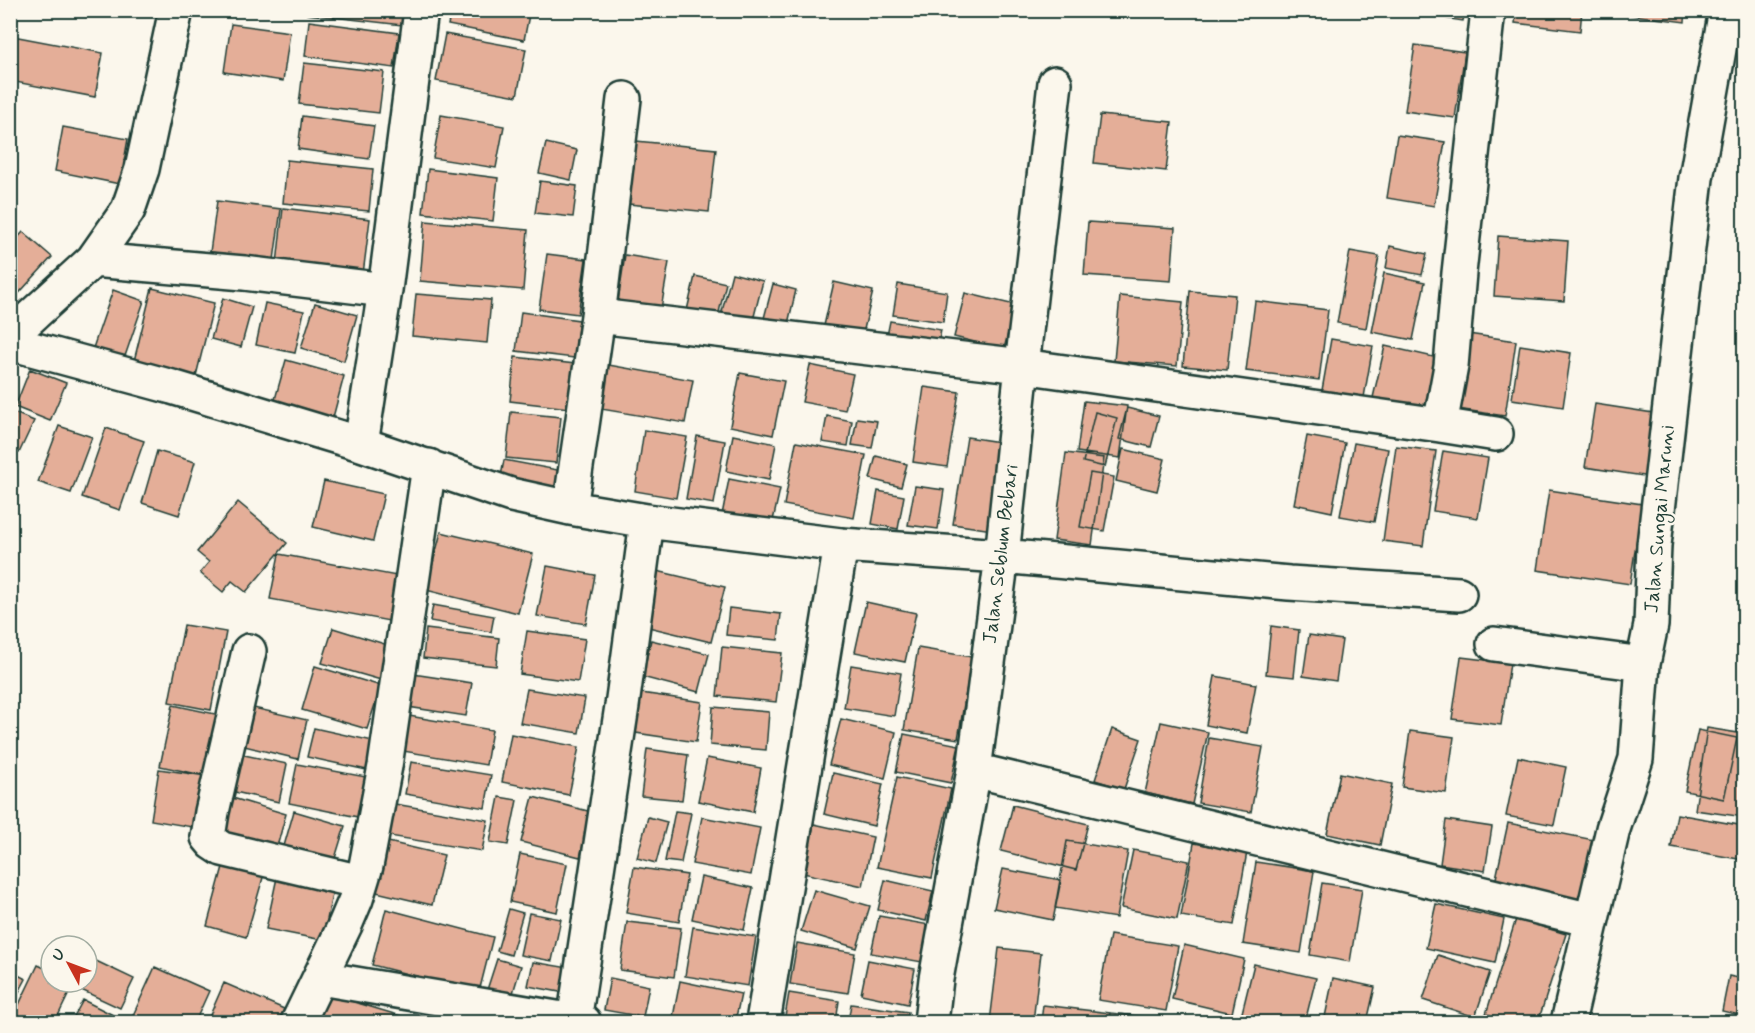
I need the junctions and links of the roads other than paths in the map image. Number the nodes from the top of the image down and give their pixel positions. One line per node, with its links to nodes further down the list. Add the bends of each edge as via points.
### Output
1 (176, 10): 7 (street, via 142,169 128,210)
2 (421, 10): 8 (street)
3 (1488, 10): 13 (street, via 1452,366)
4 (1726, 10): 24 (street, Jalan Sungai Maruni, via 1696,177 1655,534 1651,624)
5 (1055, 82): 12 (street, Jalan Seblum Bebari)
6 (624, 99): 9 (street)
7 (93, 260): 8 (street); 10 (street)
8 (385, 290): 15 (street)
9 (598, 316): 12 (street); 17 (street)
10 (10, 336)
11 (10, 343): 15 (street)
12 (1022, 366): 13 (street); 20 (street, Jalan Seblum Bebari)
13 (1440, 426): 14 (street)
14 (1496, 434)
15 (361, 444): 16 (street)
16 (429, 466): 17 (street, via 511,495); 26 (street, via 385,766)
17 (570, 507): 18 (street)
18 (646, 521): 19 (street); 29 (street)
19 (841, 545): 20 (street); 31 (street)
20 (1002, 556): 21 (street, via 1289,583); 25 (street, Jalan Seblum Bebari)
21 (1459, 594)
22 (1494, 644): 24 (street)
23 (249, 651): 26 (street, via 208,837 222,849)
24 (1643, 664): 27 (street, Jalan Sungai Maruni, via 1636,759 1613,829)
25 (974, 770): 27 (street); 32 (street, Jalan Seblum Bebari)
26 (361, 882): 28 (street)
27 (1592, 920): 33 (street, Jalan Sungai Maruni)
28 (320, 978): 29 (street); 30 (street)
29 (579, 1022)
30 (298, 1023)
31 (763, 1023)
32 (931, 1023)
33 (1568, 1023)

